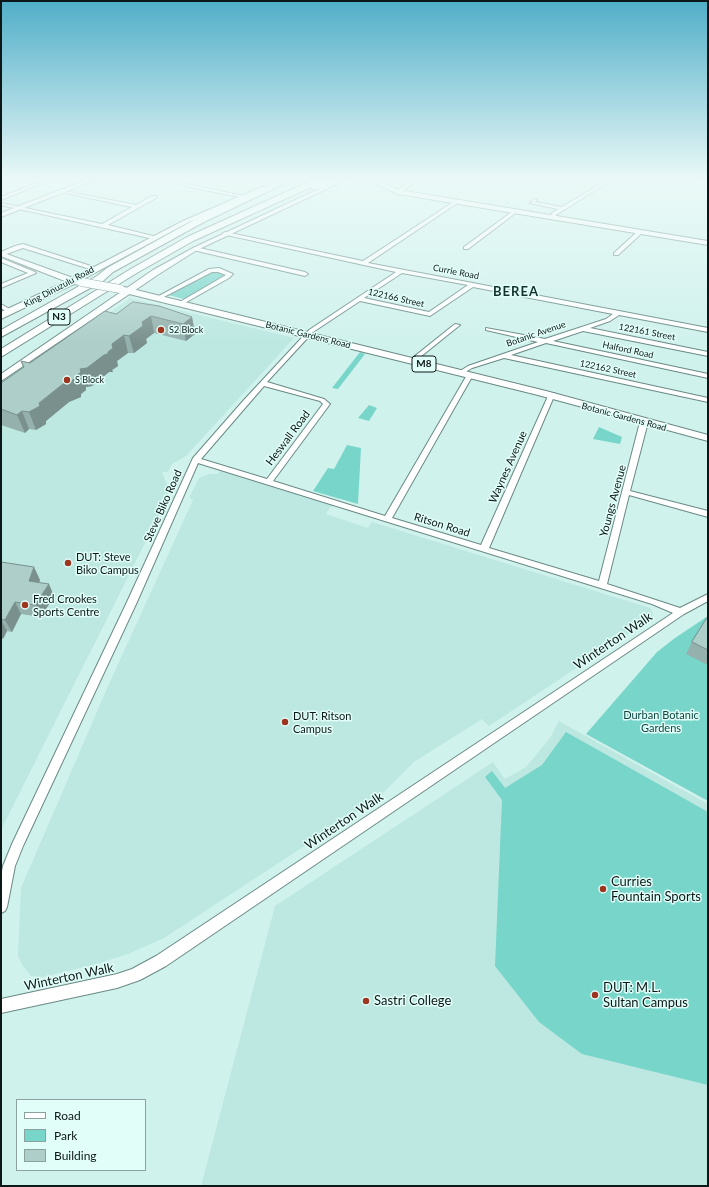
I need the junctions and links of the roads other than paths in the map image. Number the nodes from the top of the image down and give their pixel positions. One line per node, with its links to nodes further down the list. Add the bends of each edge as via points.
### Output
1 (134, 233): 12 (street)
2 (163, 233): 12 (main road, King Dinuzulu Road)
3 (177, 233): 21 (highway)
4 (188, 233): 21 (highway, N3)
5 (204, 233): 26 (highway, N3)
6 (215, 233): 26 (highway, via 140,272)
7 (409, 233): 19 (street)
8 (486, 233): 14 (street)
9 (638, 233): 17 (street)
10 (649, 233): 13 (main road)
11 (225, 234): 15 (main road); 19 (street, Currie Road)
12 (154, 238): 21 (main road, King Dinuzulu Road)
13 (708, 243)
14 (466, 248)
15 (195, 249): 22 (street); 26 (main road)
16 (1, 254): 21 (street, via 23,246); 23 (main road, M8)
17 (616, 254)
18 (1, 260): 25 (street, via 33,273)
19 (364, 263): 20 (street, Currie Road)
20 (401, 271): 24 (street, Currie Road); 28 (street, Steve Biko Road)
21 (97, 274): 23 (main road, King Dinuzulu Road); 39 (highway, N3)
22 (305, 274)
23 (78, 282): 26 (main road, Botanic Gardens Road / M8, bridge); 31 (main road, King Dinuzulu Road); 34 (main road, King Dinuzulu Road)
24 (472, 285): 28 (street, 122166 Street, via 429,314); 32 (street, Currie Road)
25 (1, 286)
26 (122, 287): 27 (main road, Botanic Gardens Road / M8); 42 (highway, N3); 48 (main road)
27 (158, 298): 29 (main road, Botanic Gardens Road / M8); 29 (street, via 211,270 229,273 227,277)
28 (359, 299): 40 (street, Steve Biko Road)
29 (180, 303): 40 (main road, Botanic Gardens Road / M8)
30 (1, 306): 31 (street)
31 (11, 312): 33 (main road, King Dinuzulu Road)
32 (618, 313): 36 (street, Botanic Avenue, via 608,320); 38 (street, Currie Road)
33 (1, 316)
34 (1, 324)
35 (456, 325): 45 (street)
36 (583, 328): 41 (street, Botanic Avenue); 43 (street, 122161 Street)
37 (488, 329): 41 (street, Halford Road)
38 (708, 330)
39 (1, 334)
40 (307, 335): 45 (main road, Botanic Gardens Road / M8); 49 (street, Steve Biko Road)
41 (544, 341): 44 (street, Botanic Avenue); 47 (street, Halford Road)
42 (1, 354)
43 (708, 354)
44 (505, 356): 46 (street, Botanic Avenue, via 470,367); 51 (street, 122162 Street)
45 (412, 361): 46 (main road, Botanic Gardens Road / M8)
46 (465, 374): 50 (main road, Botanic Gardens Road / M8); 59 (street)
47 (708, 376)
48 (1, 378)
49 (262, 383): 55 (street, Steve Biko Road); 56 (street, Heswall Road, via 322,400 327,404)
50 (548, 395): 52 (main road, Botanic Gardens Road / M8); 53 (main road, Botanic Gardens Road / M8); 60 (street, Waynes Avenue)
51 (708, 400)
52 (644, 422): 54 (main road, Botanic Gardens Road / M8); 57 (street, Youngs Avenue)
53 (708, 432)
54 (708, 438)
55 (196, 460): 56 (street, Ritson Road); 64 (street, Steve Biko Road, via 18,844 9,866)
56 (268, 482): 59 (street, Ritson Road)
57 (626, 492): 58 (street); 61 (street, Youngs Avenue)
58 (708, 514)
59 (387, 519): 60 (street, Ritson Road)
60 (484, 549): 61 (street, Ritson Road)
61 (602, 585): 63 (street, Ritson Road)
62 (708, 597): 63 (street, Winterton Walk)
63 (681, 612): 65 (street, Winterton Walk, via 161,961 117,981)
64 (1, 907)
65 (1, 1006)

